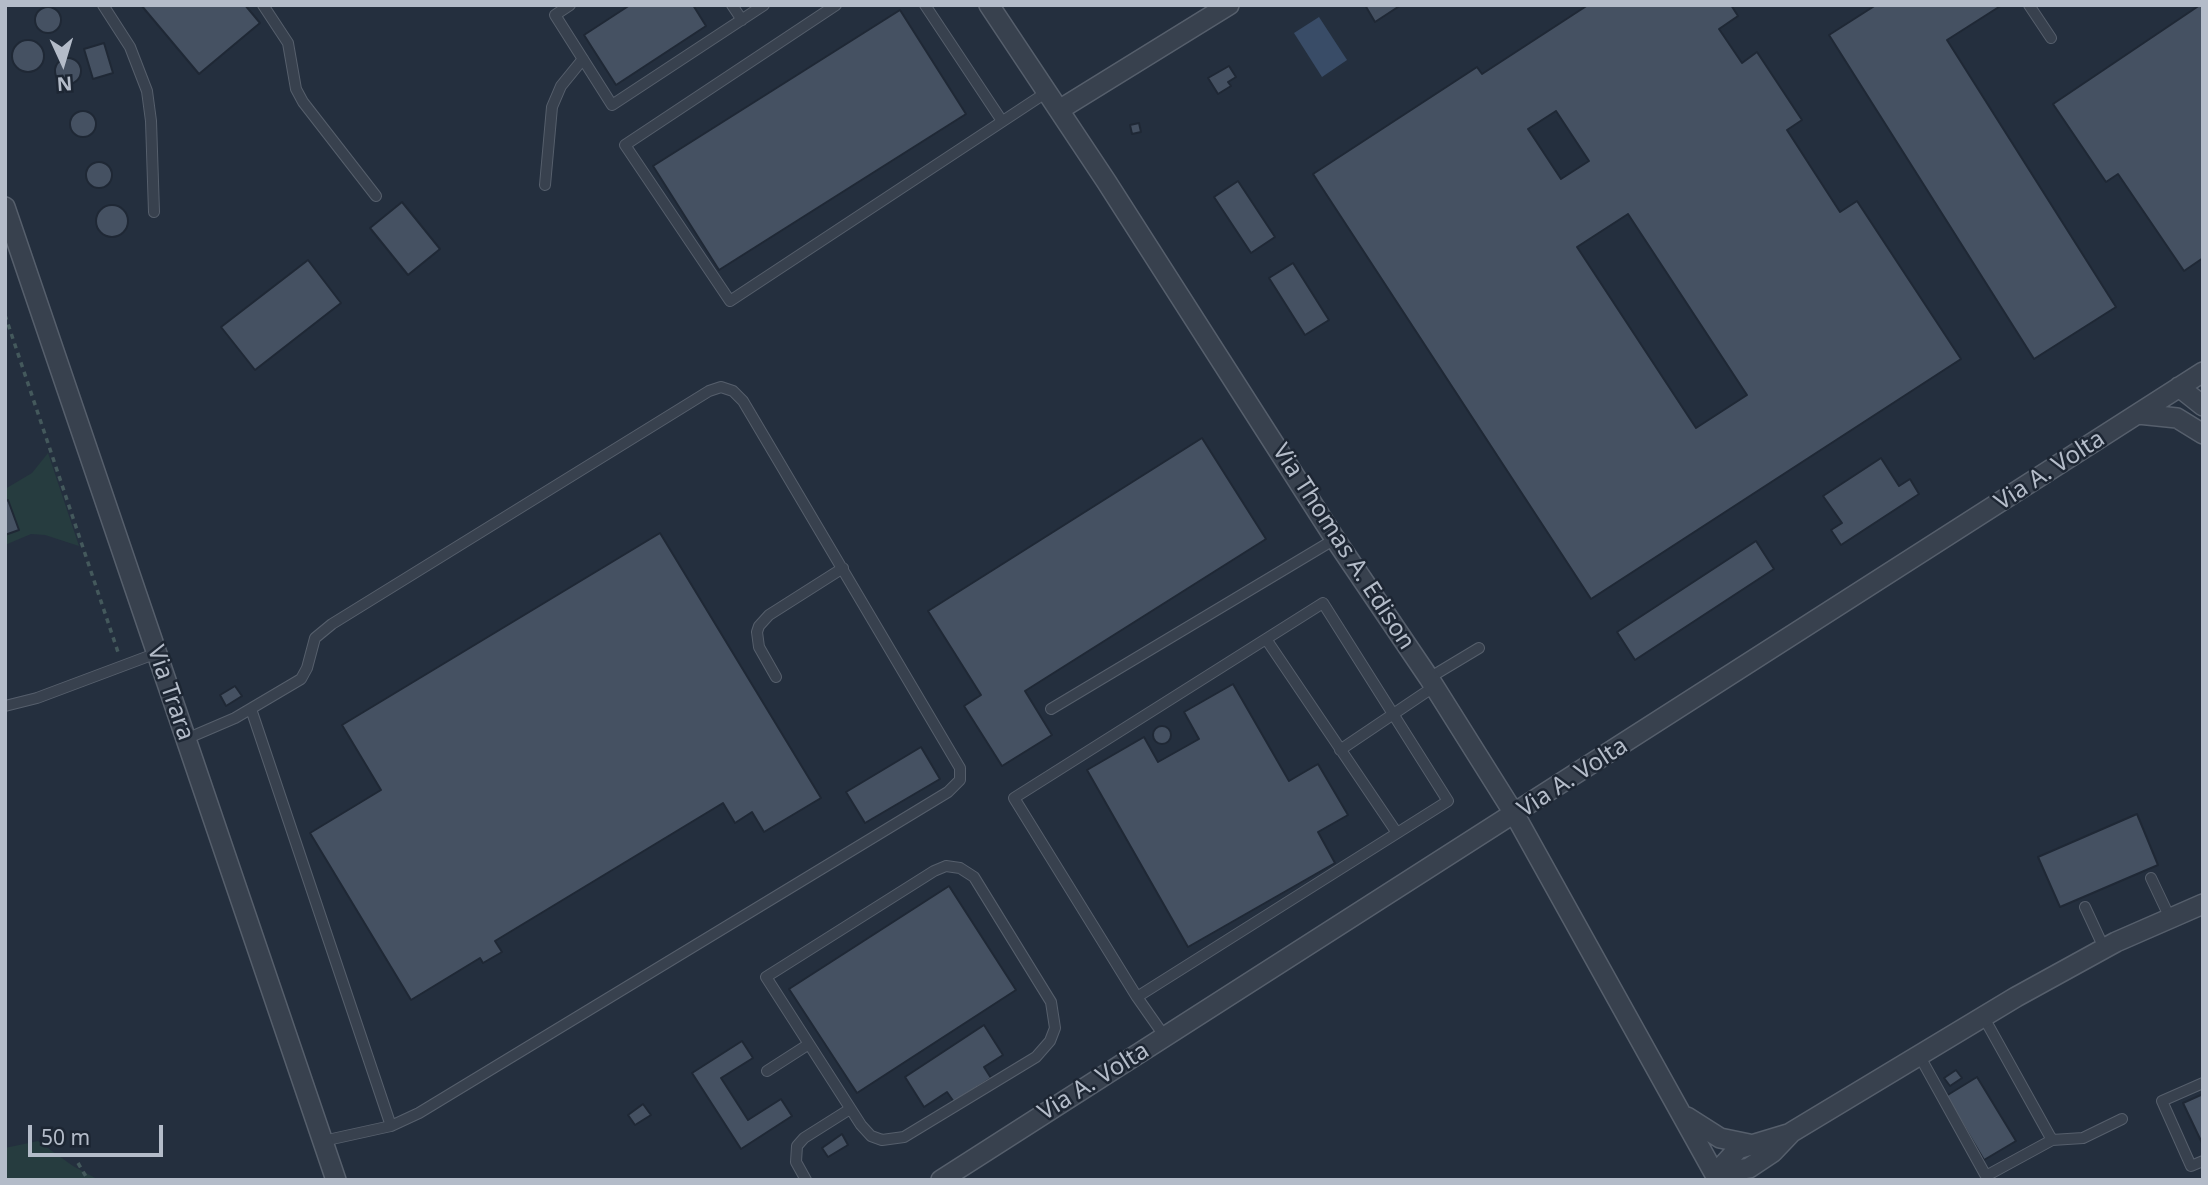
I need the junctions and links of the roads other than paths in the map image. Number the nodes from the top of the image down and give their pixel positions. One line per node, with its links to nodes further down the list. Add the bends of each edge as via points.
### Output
1 (103, 5): 20 (lane, via 130,47 147,91)
2 (264, 5): 18 (lane, via 288,43 296,89 303,102)
3 (570, 5): 13 (lane, via 555,15)
4 (732, 5): 11 (lane)
5 (764, 5): 11 (lane)
6 (836, 5): 16 (lane, via 625,145 730,301)
7 (925, 5): 16 (lane)
8 (989, 5): 14 (street, Via Thomas A. Edison)
9 (1229, 5): 15 (street)
10 (2029, 5): 12 (lane)
11 (742, 20): 13 (lane, via 612,105)
12 (2051, 38)
13 (583, 59): 17 (lane, via 561,86 552,107)
14 (1046, 92): 15 (street, Via Thomas A. Edison); 16 (lane)
15 (1059, 110): 26 (street, Via Thomas A. Edison)
16 (1002, 121)
17 (545, 185)
18 (376, 196)
19 (5, 207): 30 (street, Via Trara)
20 (154, 212)
21 (2203, 372): 22 (street, Via A. Volta)
22 (2179, 387): 23 (street); 24 (street, Via A. Volta); 25 (street, via 2182,404)
23 (2203, 405)
24 (2137, 414): 25 (street, via 2167,415); 39 (street, Via A. Volta)
25 (2199, 431)
26 (1335, 539): 32 (street, Via Thomas A. Edison); 35 (lane)
27 (844, 568): 31 (lane, via 769,615 760,626 759,647); 34 (lane, via 743,401 727,388 715,388 332,624 315,638 300,679); 56 (lane, via 957,760 957,784)
28 (1266, 639): 36 (lane, via 1323,603); 38 (lane); 46 (lane, via 1014,797)
29 (1479, 648): 32 (lane)
30 (157, 653): 33 (lane); 37 (street, Via Trara)
31 (776, 677)
32 (1432, 682): 36 (lane); 39 (street, Via Thomas A. Edison)
33 (5, 706)
34 (251, 709): 37 (lane); 56 (lane)
35 (1051, 709)
36 (1394, 714): 38 (lane); 40 (lane, via 1448,801)
37 (186, 739): 59 (street, Via Trara)
38 (1340, 750): 40 (lane)
39 (1516, 815): 48 (street, Via A. Volta); 53 (street, Via Thomas A. Edison)
40 (1397, 833): 46 (lane)
41 (2151, 878): 44 (lane)
42 (2203, 904): 44 (street)
43 (2085, 907): 45 (lane)
44 (2170, 918): 45 (street)
45 (2104, 948): 47 (street)
46 (1137, 997): 48 (lane)
47 (1983, 1016): 50 (street); 58 (lane)
48 (1166, 1037): 66 (street, Via A. Volta)
49 (809, 1044): 51 (lane); 54 (lane); 54 (lane, via 766,976 941,867 960,868 974,877 1051,1002 1055,1017 1050,1041 1036,1057 900,1139 887,1142 871,1136)
50 (1919, 1055): 57 (street); 58 (lane, via 1986,1176)
51 (767, 1071)
52 (2203, 1083): 62 (lane, via 2162,1101 2191,1166)
53 (1675, 1102): 60 (street, via 1707,1132); 63 (street, Via Thomas A. Edison)
54 (850, 1109): 65 (lane, via 800,1142 796,1162)
55 (2122, 1119): 58 (lane, via 2083,1138)
56 (391, 1126): 59 (lane)
57 (1792, 1132): 60 (street); 61 (street)
58 (2052, 1140)
59 (323, 1142): 64 (street, Via Trara)
60 (1749, 1144): 63 (street, via 1729,1155)
61 (1765, 1159): 63 (street); 67 (street)
62 (2203, 1161)
63 (1716, 1177)
64 (336, 1180)
65 (806, 1180)
66 (941, 1180)
67 (1753, 1180)

